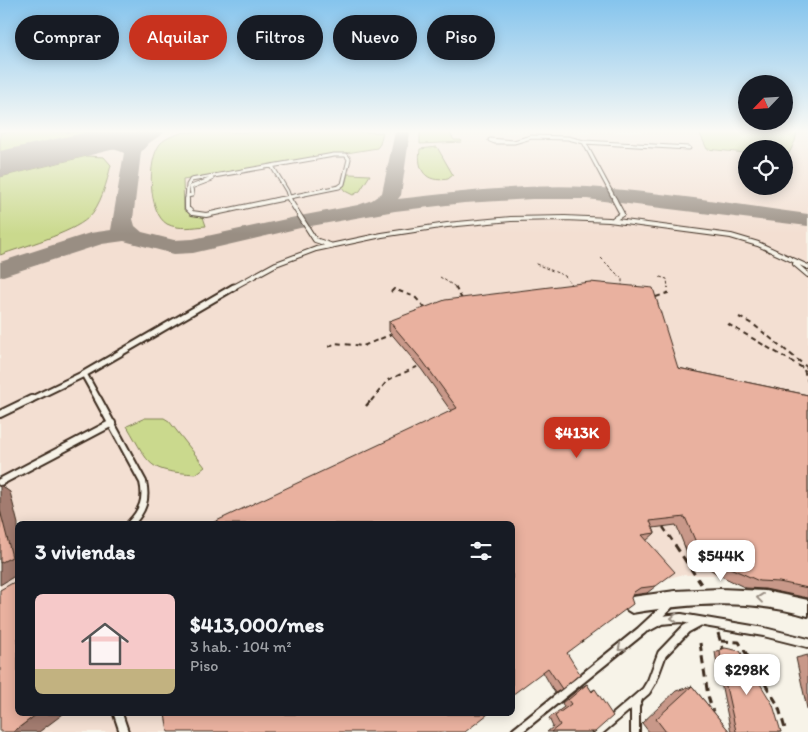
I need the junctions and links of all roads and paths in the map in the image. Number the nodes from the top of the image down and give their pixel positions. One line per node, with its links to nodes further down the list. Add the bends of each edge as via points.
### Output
1 (272, 166): 4 (lane); 4 (lane, via 219,176 193,186 190,188 192,195 187,196 189,211 204,215)
2 (348, 166): 4 (lane, via 341,186)
3 (597, 166): 5 (lane)
4 (288, 197): 8 (lane)
5 (622, 214): 6 (lane); 7 (lane)
6 (611, 220): 7 (lane); 9 (lane, via 551,218 474,222)
7 (635, 222): 11 (lane, via 732,236)
8 (315, 240): 9 (lane); 10 (lane)
9 (338, 244): 10 (lane)
10 (306, 253): 31 (lane, via 251,277)
11 (780, 255): 14 (lane); 15 (lane)
12 (601, 258): 18 (path, via 622,279)
13 (536, 264): 19 (path, via 565,276)
14 (808, 267)
15 (808, 275)
16 (440, 277): 22 (path, via 457,288)
17 (660, 277): 21 (path, via 667,279 668,293)
18 (622, 287)
19 (574, 288)
20 (391, 292): 23 (path, via 394,289 415,297)
21 (655, 297)
22 (464, 301)
23 (426, 309)
24 (738, 317): 30 (path)
25 (728, 324): 29 (path)
26 (392, 334): 27 (path, via 363,346 335,343)
27 (329, 347)
28 (419, 366): 33 (path, via 388,380)
29 (804, 370): 30 (path); 32 (path)
30 (808, 370)
31 (84, 374): 34 (lane); 35 (lane)
32 (808, 382)
33 (366, 406)
34 (0, 414)
35 (112, 422): 36 (lane); 37 (lane, via 146,487 145,504)
36 (0, 482)
37 (133, 521)
38 (687, 598): 39 (street); 40 (street, one-way to 38, via 744,597); 42 (lane, via 665,607)
39 (640, 602)
40 (808, 608)
41 (704, 621): 42 (lane, one-way to 42, via 670,618); 45 (lane); 46 (lane, via 691,624 662,654 652,682)
42 (641, 632): 50 (lane, one-way to 50)
43 (720, 640): 53 (path, via 739,642 778,705)
44 (700, 643): 48 (path)
45 (808, 643)
46 (640, 696): 51 (lane); 52 (lane, via 636,706)
47 (119, 716): 49 (lane)
48 (714, 716)
49 (124, 732)
50 (516, 732)
51 (598, 732)
52 (635, 732)
53 (786, 732)

